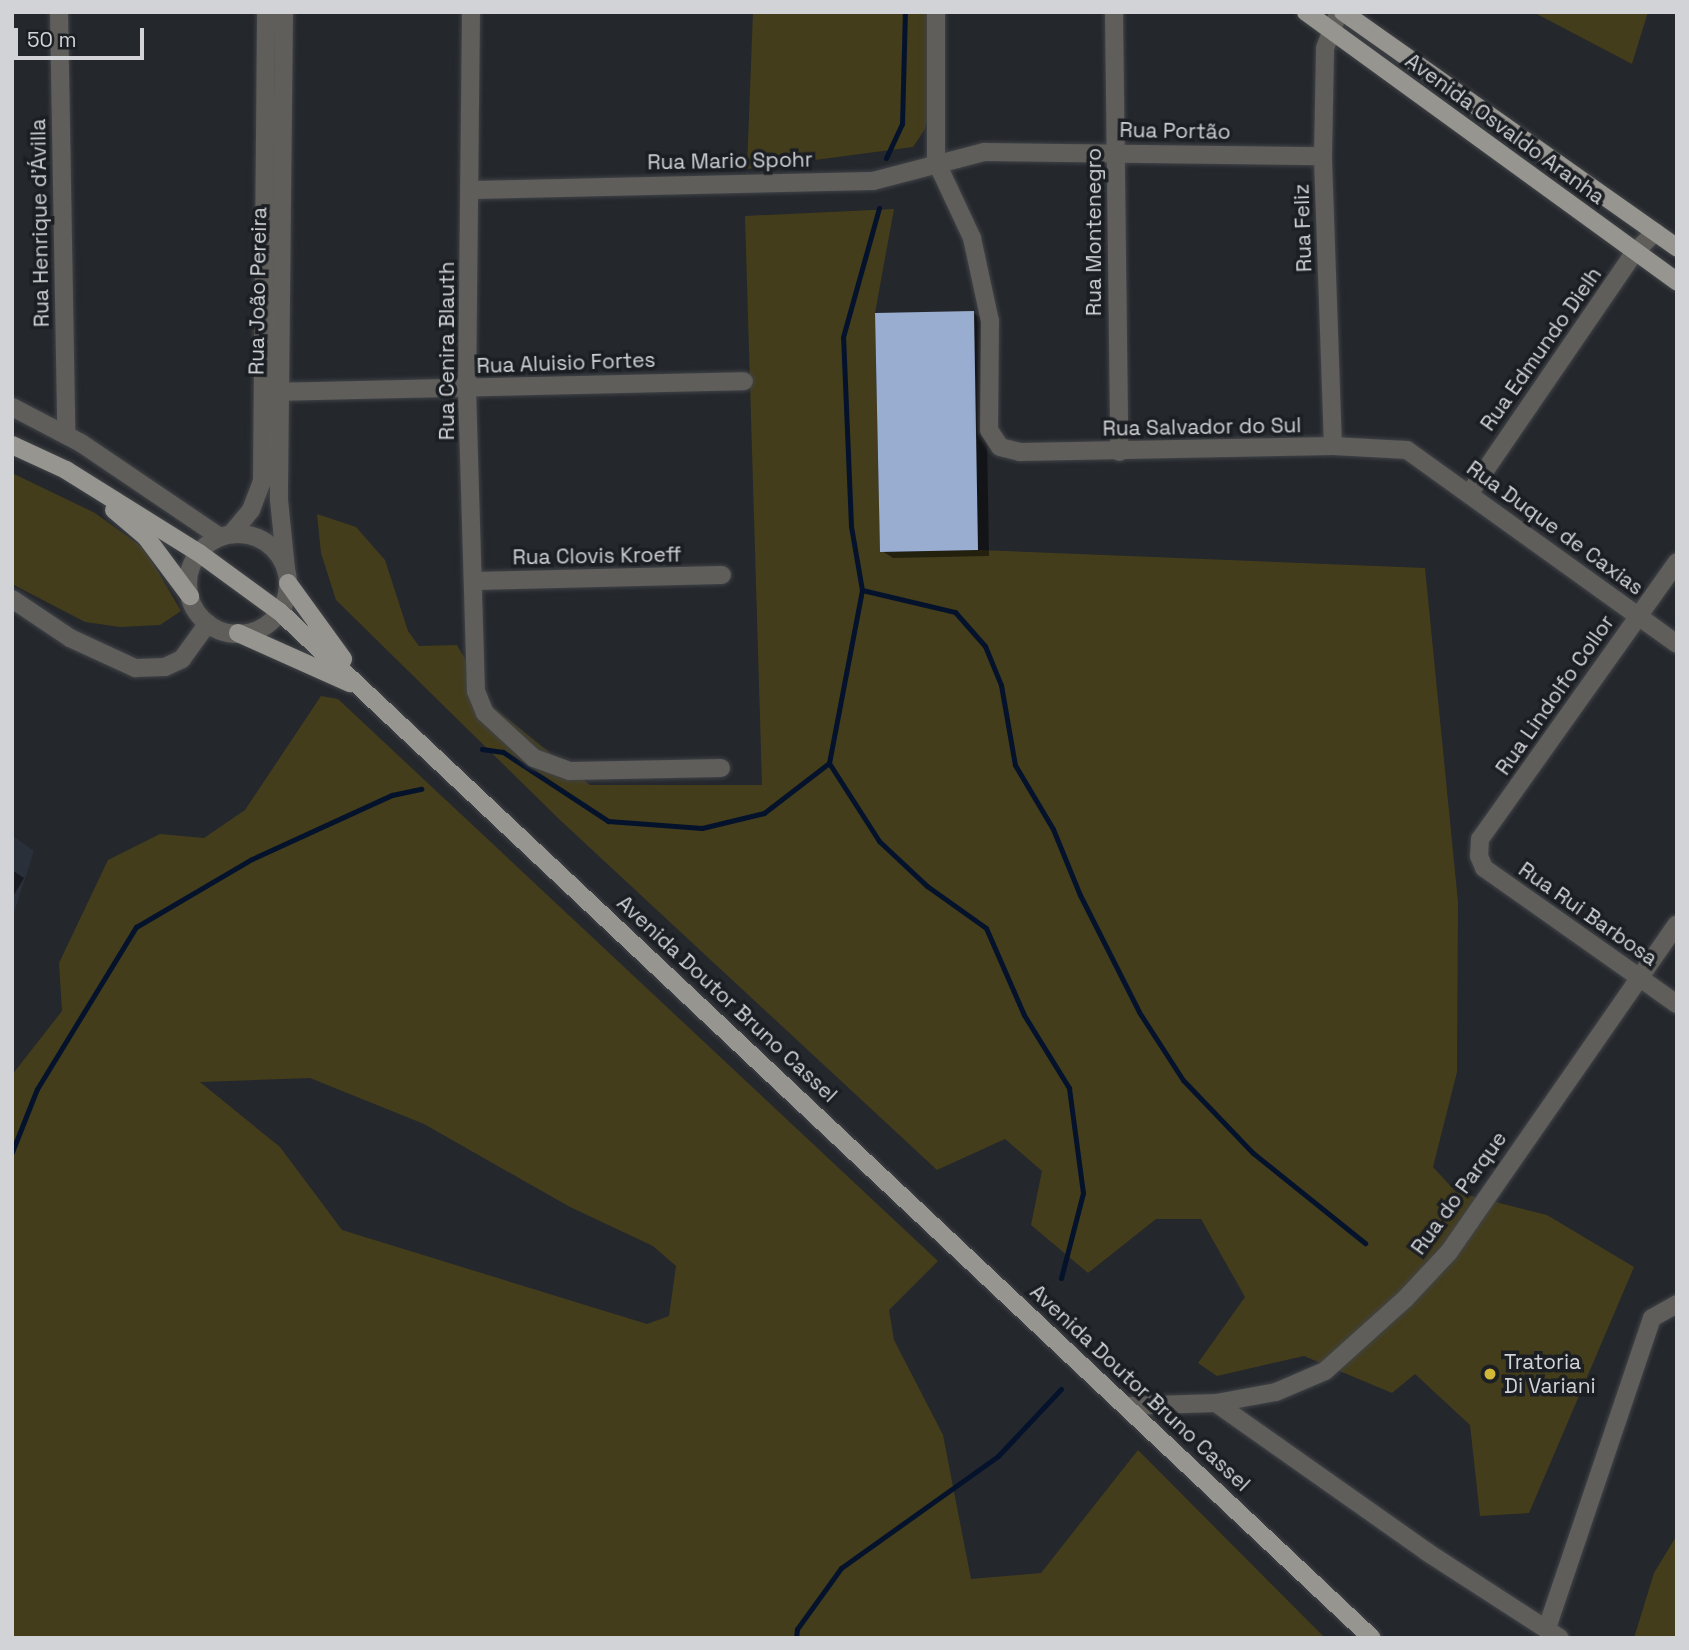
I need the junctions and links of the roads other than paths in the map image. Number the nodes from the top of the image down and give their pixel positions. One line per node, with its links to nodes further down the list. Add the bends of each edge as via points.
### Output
1 (59, 12): 23 (street, Rua Henrique d'Ávilla)
2 (266, 12): 21 (street, Rua João Pereira)
3 (284, 12): 21 (street, Rua João Pereira)
4 (471, 12): 14 (street, Rua Cenira Blauth)
5 (936, 12): 13 (street)
6 (1114, 12): 11 (street, Rua Montenegro)
7 (1306, 12): 9 (main road, Avenida Osvaldo Aranha)
8 (1341, 12): 9 (street, Rua Feliz); 15 (main road, Avenida Osvaldo Aranha)
9 (1329, 29): 12 (street, Rua Feliz); 17 (main road, Avenida Osvaldo Aranha)
10 (984, 152): 11 (street, Rua Portão); 13 (street, Rua Mario Spohr)
11 (1116, 153): 12 (street, Rua Portão); 27 (street, Rua Montenegro)
12 (1323, 156): 25 (street, Rua Feliz)
13 (936, 161): 14 (street, Rua Mario Spohr, via 873,181); 27 (street, Rua Salvador do Sul, via 972,238 990,321 989,430 1000,447 1020,452)
14 (472, 190): 20 (street, Rua Cenira Blauth)
15 (1655, 232): 16 (main road, Avenida Osvaldo Aranha); 17 (street, Rua Edmundo Dielh)
16 (1677, 248)
17 (1634, 253): 18 (main road, Avenida Osvaldo Aranha); 29 (street, Rua Edmundo Dielh)
18 (1677, 282)
19 (744, 381): 20 (street, Rua Aluisio Fortes)
20 (467, 389): 21 (street, Rua Aluisio Fortes); 35 (street, Rua Cenira Blauth)
21 (271, 392): 30 (street, Rua João Pereira, via 260,492); 34 (street, Rua João Pereira)
22 (12, 407): 23 (street)
23 (66, 433): 30 (street)
24 (12, 445): 28 (main road, Avenida Doutor Bruno Cassel)
25 (1333, 446): 26 (street, Rua Salvador do Sul); 27 (street, Rua Salvador do Sul)
26 (1407, 450): 29 (street, Rua Duque de Caxias)
27 (1118, 452)
28 (66, 470): 31 (main road, Avenida Doutor Bruno Cassel); 36 (main road, via 146,537)
29 (1468, 494): 39 (street, Rua Duque de Caxias)
30 (226, 535): 31 (street, Rua João Pereira); 34 (street, via 255,536 275,549)
31 (200, 553): 36 (street, via 189,579); 38 (main road, Avenida Doutor Bruno Cassel)
32 (1677, 562): 39 (street, Rua Lindolfo Collor)
33 (722, 575): 35 (street, Rua Clovis Kroeff)
34 (287, 576): 38 (street); 43 (main road)
35 (474, 582): 44 (street, Rua Cenira Blauth, via 476,691 485,713 534,758 569,771)
36 (190, 596): 40 (street)
37 (12, 599): 40 (street, via 70,638 135,668 165,667 182,659)
38 (280, 612): 41 (street, via 255,631); 43 (main road, Avenida Doutor Bruno Cassel)
39 (1639, 617): 42 (street, Rua Duque de Caxias); 45 (street, Rua Lindolfo Collor, via 1480,839)
40 (208, 623): 41 (street)
41 (238, 634): 43 (main road)
42 (1677, 644)
43 (366, 691): 51 (main road, Avenida Doutor Bruno Cassel)
44 (721, 768)
45 (1479, 856): 47 (street, Rua Rui Barbosa, via 1484,868)
46 (1677, 924): 47 (street, Rua do Parque)
47 (1640, 977): 48 (street, Rua Rui Barbosa); 50 (street, Rua do Parque, via 1449,1252 1405,1299 1325,1371 1276,1392)
48 (1677, 1004)
49 (1677, 1304): 52 (street, via 1652,1318)
50 (1216, 1403): 51 (street, Rua do Parque); 52 (street, via 1427,1552)
51 (1126, 1406): 53 (main road, Avenida Doutor Bruno Cassel)
52 (1553, 1633)
53 (1372, 1638)

